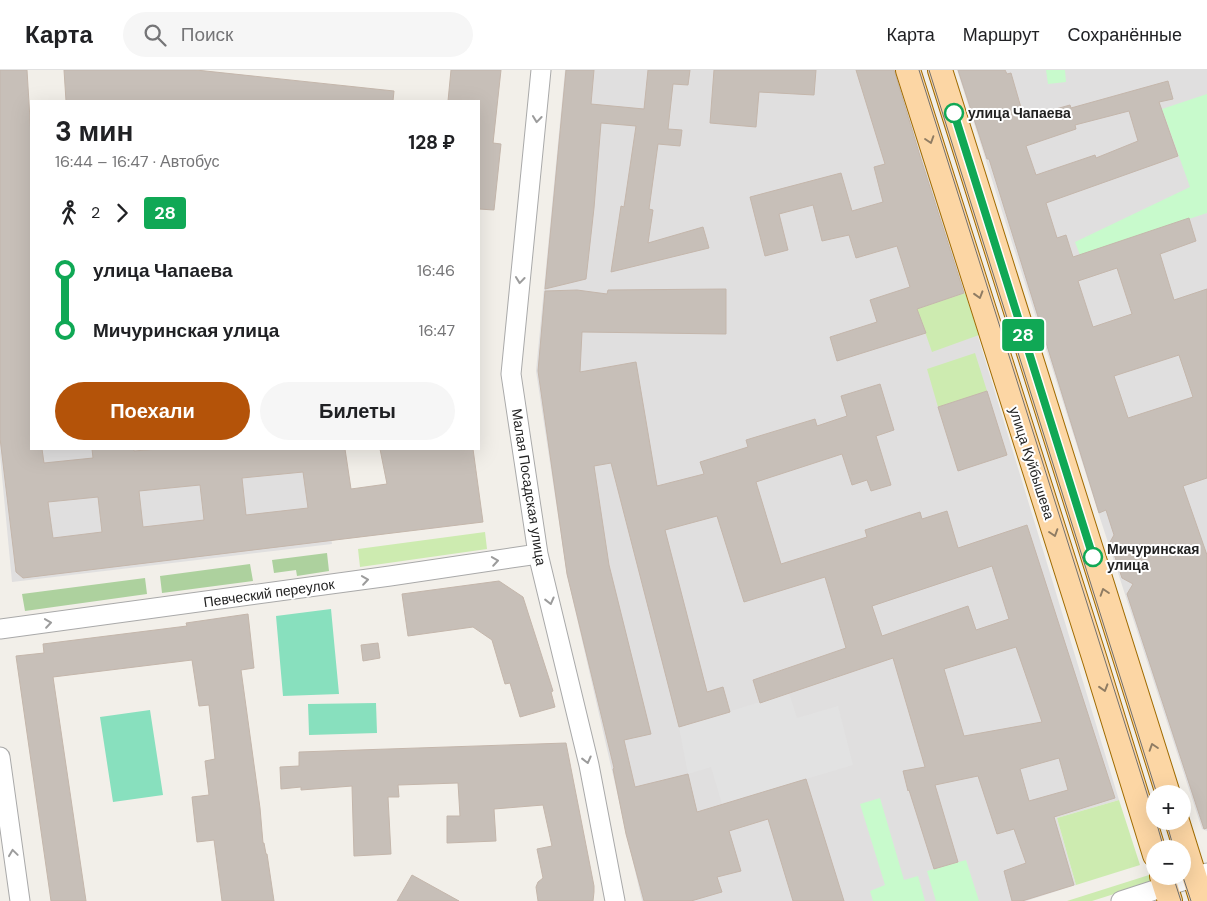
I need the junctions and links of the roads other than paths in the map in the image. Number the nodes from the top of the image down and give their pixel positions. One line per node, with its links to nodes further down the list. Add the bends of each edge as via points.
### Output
1 (542, 70): 4 (street, Малая Посадская улица, one-way to 4, via 511,374)
2 (908, 70): 9 (main road, улица Куйбышева, one-way to 9)
3 (940, 70): 7 (main road, one-way to 3)
4 (538, 554): 5 (street, Певческий переулок, one-way to 4); 12 (street, Малая Посадская улица, one-way to 12, via 589,765)
5 (0, 629)
6 (0, 757): 13 (street, one-way to 6)
7 (1165, 785)
8 (1181, 830): 10 (main road)
9 (1150, 840)
10 (1201, 876): 11 (street); 15 (main road)
11 (1165, 888): 14 (street)
12 (614, 900)
13 (20, 901)
14 (1121, 901)
15 (1202, 901)

